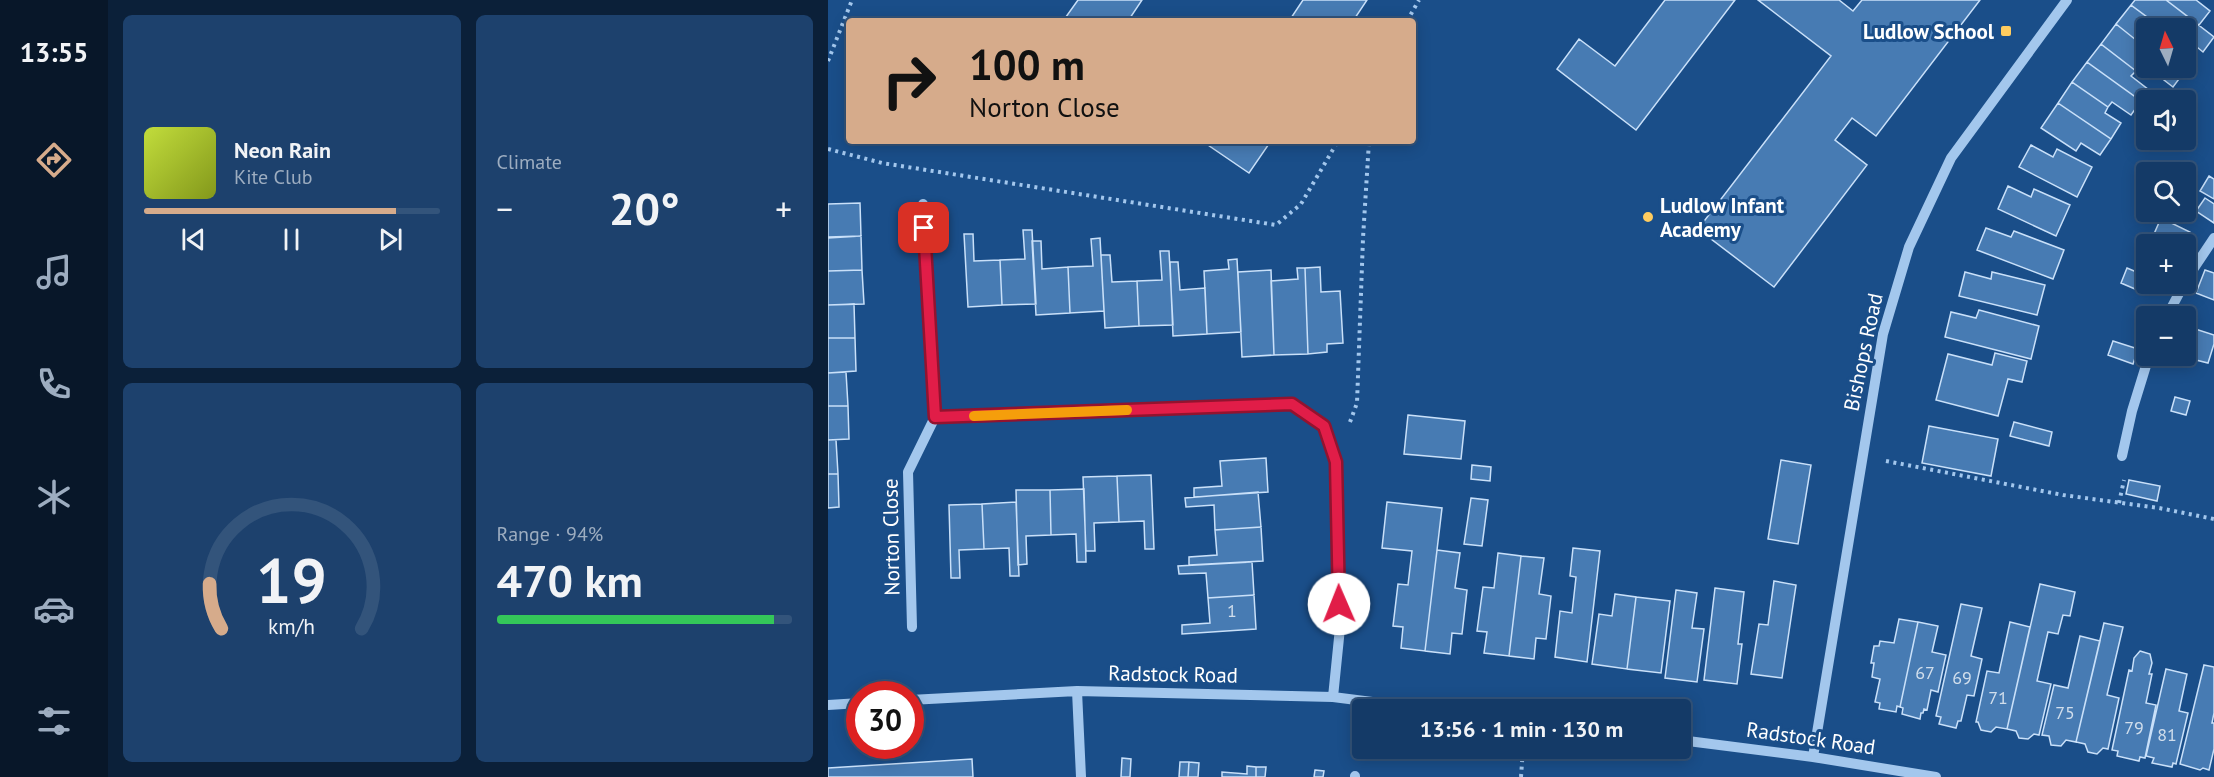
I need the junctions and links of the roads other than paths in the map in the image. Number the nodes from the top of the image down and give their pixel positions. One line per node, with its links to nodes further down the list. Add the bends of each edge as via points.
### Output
1 (2067, 0): 16 (street, Bishops Road, via 1951,158 1909,247 1883,334)
2 (923, 204): 6 (street, Norton Close)
3 (2213, 242): 4 (street)
4 (2196, 266)
5 (2146, 366): 7 (street)
6 (935, 417): 8 (street, Norton Close, via 908,472); 10 (street, via 1292,404 1324,426 1336,462 1340,628)
7 (2122, 456)
8 (912, 627)
9 (1077, 691): 10 (street, Radstock Road); 11 (street, Radstock Road); 17 (street)
10 (1333, 697): 12 (street, Radstock Road)
11 (924, 699)
12 (1352, 699)
13 (846, 704): 14 (street)
14 (828, 705)
15 (1691, 741): 16 (street, Radstock Road)
16 (1813, 757): 18 (street, Radstock Road)
17 (1081, 777)
18 (1936, 777)

